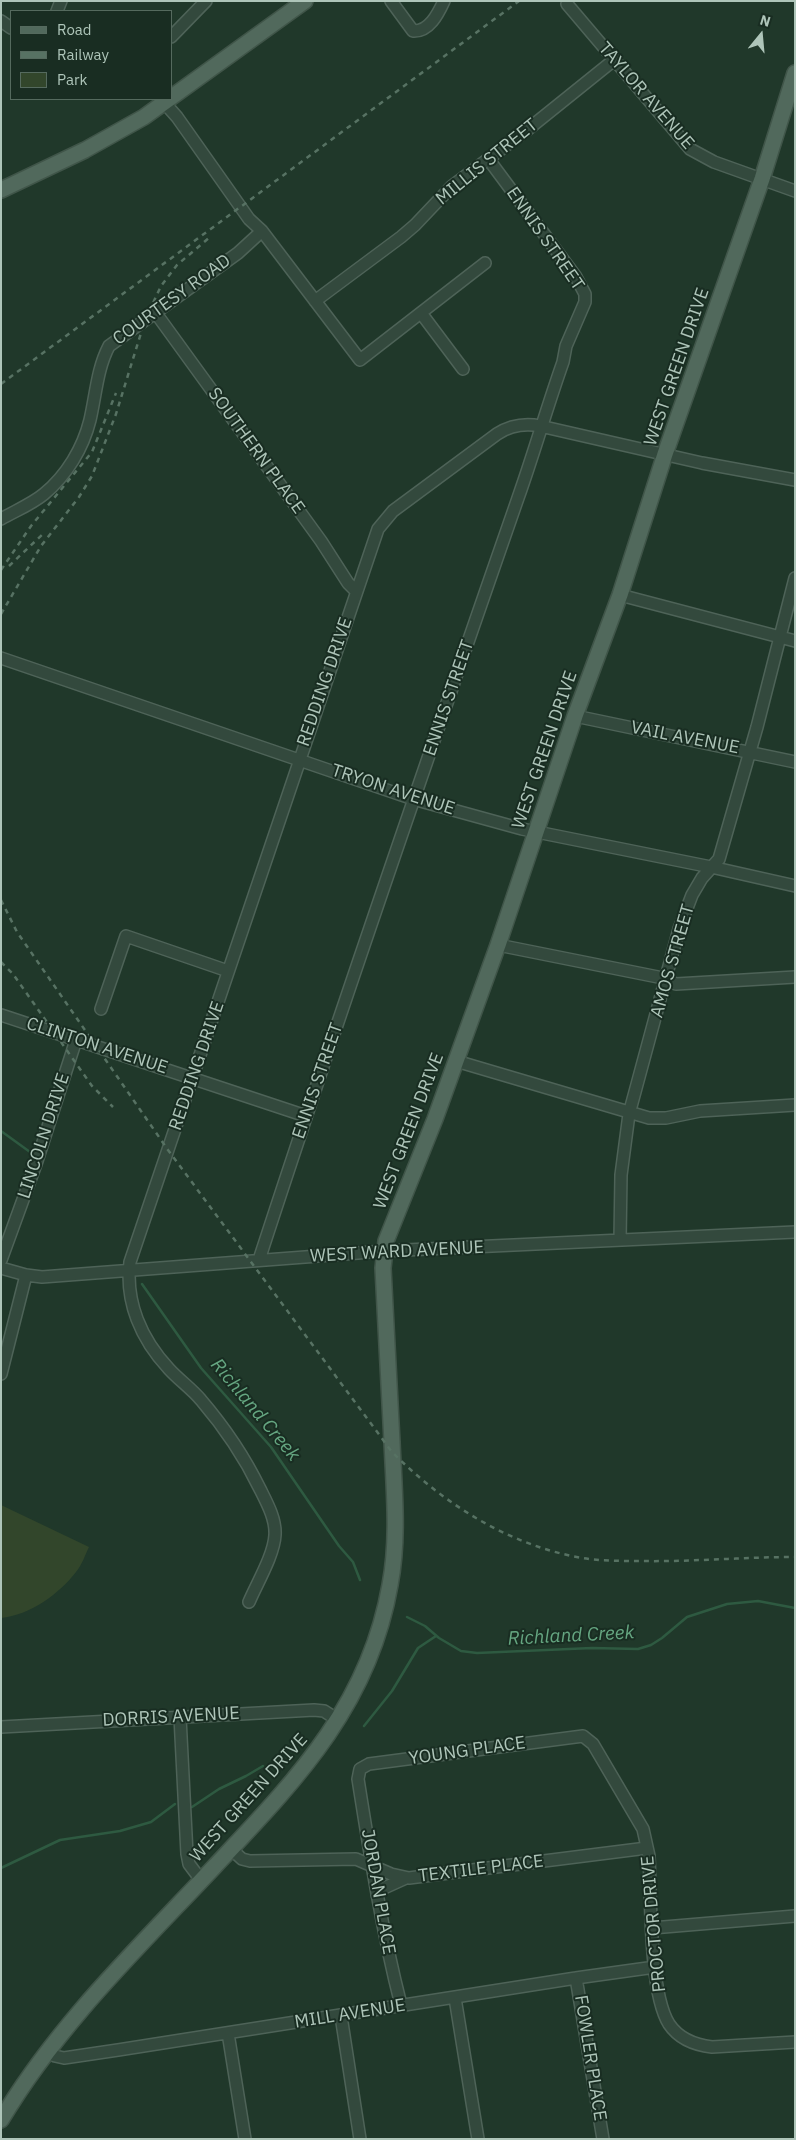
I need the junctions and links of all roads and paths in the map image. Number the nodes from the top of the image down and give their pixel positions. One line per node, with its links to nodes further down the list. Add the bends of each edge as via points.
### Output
1 (206, 1): 6 (street)
2 (305, 1): 9 (main road)
3 (391, 1): 4 (street, via 413,31 419,32 432,22)
4 (444, 1)
5 (567, 4): 7 (street, TAYLOR AVENUE)
6 (172, 36)
7 (614, 60): 11 (street, MILLIS STREET); 12 (street, TAYLOR AVENUE, via 690,149 714,162)
8 (795, 73): 12 (main road, WEST GREEN DRIVE)
9 (172, 94)
10 (162, 101): 13 (main road, via 91,146); 15 (street, via 249,219)
11 (489, 160): 17 (street, MILLIS STREET, via 452,186 401,237); 21 (street, ENNIS STREET, via 576,277 585,294)
12 (762, 178): 14 (street, TAYLOR AVENUE); 22 (main road, WEST GREEN DRIVE)
13 (1, 190)
14 (795, 191)
15 (262, 231): 17 (street); 18 (street, COURTESY ROAD, via 238,253)
16 (485, 263): 19 (street)
17 (315, 301): 19 (street, via 360,360)
18 (155, 312): 24 (street, COURTESY ROAD, via 109,346 100,369 83,441 64,474 44,494); 26 (street, SOUTHERN PLACE)
19 (421, 313): 20 (street)
20 (463, 369)
21 (540, 426): 22 (street, REDDING DRIVE); 26 (street, REDDING DRIVE, via 530,424 506,428 393,511 378,529); 35 (street, ENNIS STREET, via 519,496)
22 (666, 454): 23 (street, REDDING DRIVE); 27 (main road, WEST GREEN DRIVE)
23 (795, 480)
24 (1, 519)
25 (795, 578): 28 (street, AMOS STREET)
26 (356, 591): 33 (street, REDDING DRIVE)
27 (620, 595): 28 (street); 31 (main road, WEST GREEN DRIVE)
28 (779, 638): 29 (street); 32 (street, AMOS STREET)
29 (795, 641)
30 (1, 658): 33 (street, TRYON AVENUE)
31 (575, 716): 32 (street, VAIL AVENUE); 36 (main road, WEST GREEN DRIVE)
32 (749, 752): 34 (street, VAIL AVENUE); 37 (street, AMOS STREET, via 719,859)
33 (299, 759): 35 (street, TRYON AVENUE); 40 (street, REDDING DRIVE)
34 (795, 762)
35 (413, 799): 36 (street, TRYON AVENUE); 50 (street, ENNIS STREET)
36 (536, 832): 37 (street, TRYON AVENUE); 39 (main road, WEST GREEN DRIVE)
37 (712, 867): 38 (street, TRYON AVENUE); 42 (street, AMOS STREET, via 692,895)
38 (795, 886)
39 (498, 945): 42 (street); 46 (main road, WEST GREEN DRIVE)
40 (228, 971): 43 (street, via 126,936); 47 (street, REDDING DRIVE)
41 (795, 978): 42 (street, via 676,984)
42 (666, 980): 49 (street, AMOS STREET)
43 (101, 1010)
44 (1, 1015): 45 (street, CLINTON AVENUE)
45 (76, 1040): 47 (street, CLINTON AVENUE); 54 (street, LINCOLN DRIVE)
46 (456, 1061): 49 (street); 53 (main road, WEST GREEN DRIVE)
47 (193, 1078): 50 (street, CLINTON AVENUE); 57 (street, REDDING DRIVE)
48 (795, 1105): 49 (street, via 700,1111 666,1118)
49 (630, 1114): 52 (street, AMOS STREET, via 620,1175)
50 (306, 1116): 55 (street, ENNIS STREET)
51 (795, 1232): 52 (street, WEST WARD AVENUE)
52 (620, 1240): 53 (street, WEST WARD AVENUE)
53 (384, 1251): 55 (street, WEST WARD AVENUE); 62 (main road, WEST GREEN DRIVE, via 396,1537 381,1622 358,1683)
54 (1, 1260)
55 (259, 1260): 57 (street, WEST WARD AVENUE)
56 (1, 1268): 58 (street, WEST WARD AVENUE)
57 (129, 1271): 58 (street, WEST WARD AVENUE, via 42,1277); 60 (street, via 138,1325 169,1369 228,1432 251,1470 274,1520 272,1549)
58 (26, 1275): 59 (street)
59 (1, 1374)
60 (249, 1602)
61 (180, 1717): 62 (street, DORRIS AVENUE, via 314,1710 324,1711); 63 (street, DORRIS AVENUE); 70 (street, via 187,1854 189,1864)
62 (338, 1720): 67 (main road, WEST GREEN DRIVE, via 288,1788)
63 (1, 1727)
64 (584, 1736): 65 (street, YOUNG PLACE, via 369,1764 360,1769); 66 (street, PROCTOR DRIVE, via 593,1744 643,1829)
65 (358, 1778): 68 (street, JORDAN PLACE)
66 (647, 1848): 69 (street, TEXTILE PLACE); 73 (street, PROCTOR DRIVE)
67 (231, 1849): 68 (street, TEXTILE PLACE, via 242,1859 250,1861 356,1859); 70 (main road, WEST GREEN DRIVE)
68 (372, 1864): 69 (street, TEXTILE PLACE); 71 (street, JORDAN PLACE)
69 (406, 1878): 71 (street)
70 (202, 1880): 81 (main road, WEST GREEN DRIVE, via 66,2026)
71 (377, 1895): 77 (street, JORDAN PLACE)
72 (795, 1916): 73 (street)
73 (652, 1928): 74 (street, PROCTOR DRIVE)
74 (654, 1967): 75 (street, MILL AVENUE); 80 (street, PROCTOR DRIVE, via 665,2017 676,2033 689,2042 712,2047)
75 (576, 1978): 76 (street, MILL AVENUE); 86 (street, FOWLER PLACE)
76 (455, 1998): 77 (street, MILL AVENUE); 85 (street)
77 (401, 2005): 78 (street, MILL AVENUE)
78 (341, 2016): 79 (street, MILL AVENUE); 84 (street)
79 (228, 2034): 81 (street, MILL AVENUE, via 64,2058); 83 (street)
80 (795, 2042)
81 (48, 2051): 82 (main road, WEST GREEN DRIVE)
82 (1, 2120)
83 (245, 2139)
84 (360, 2139)
85 (478, 2139)
86 (603, 2139)

